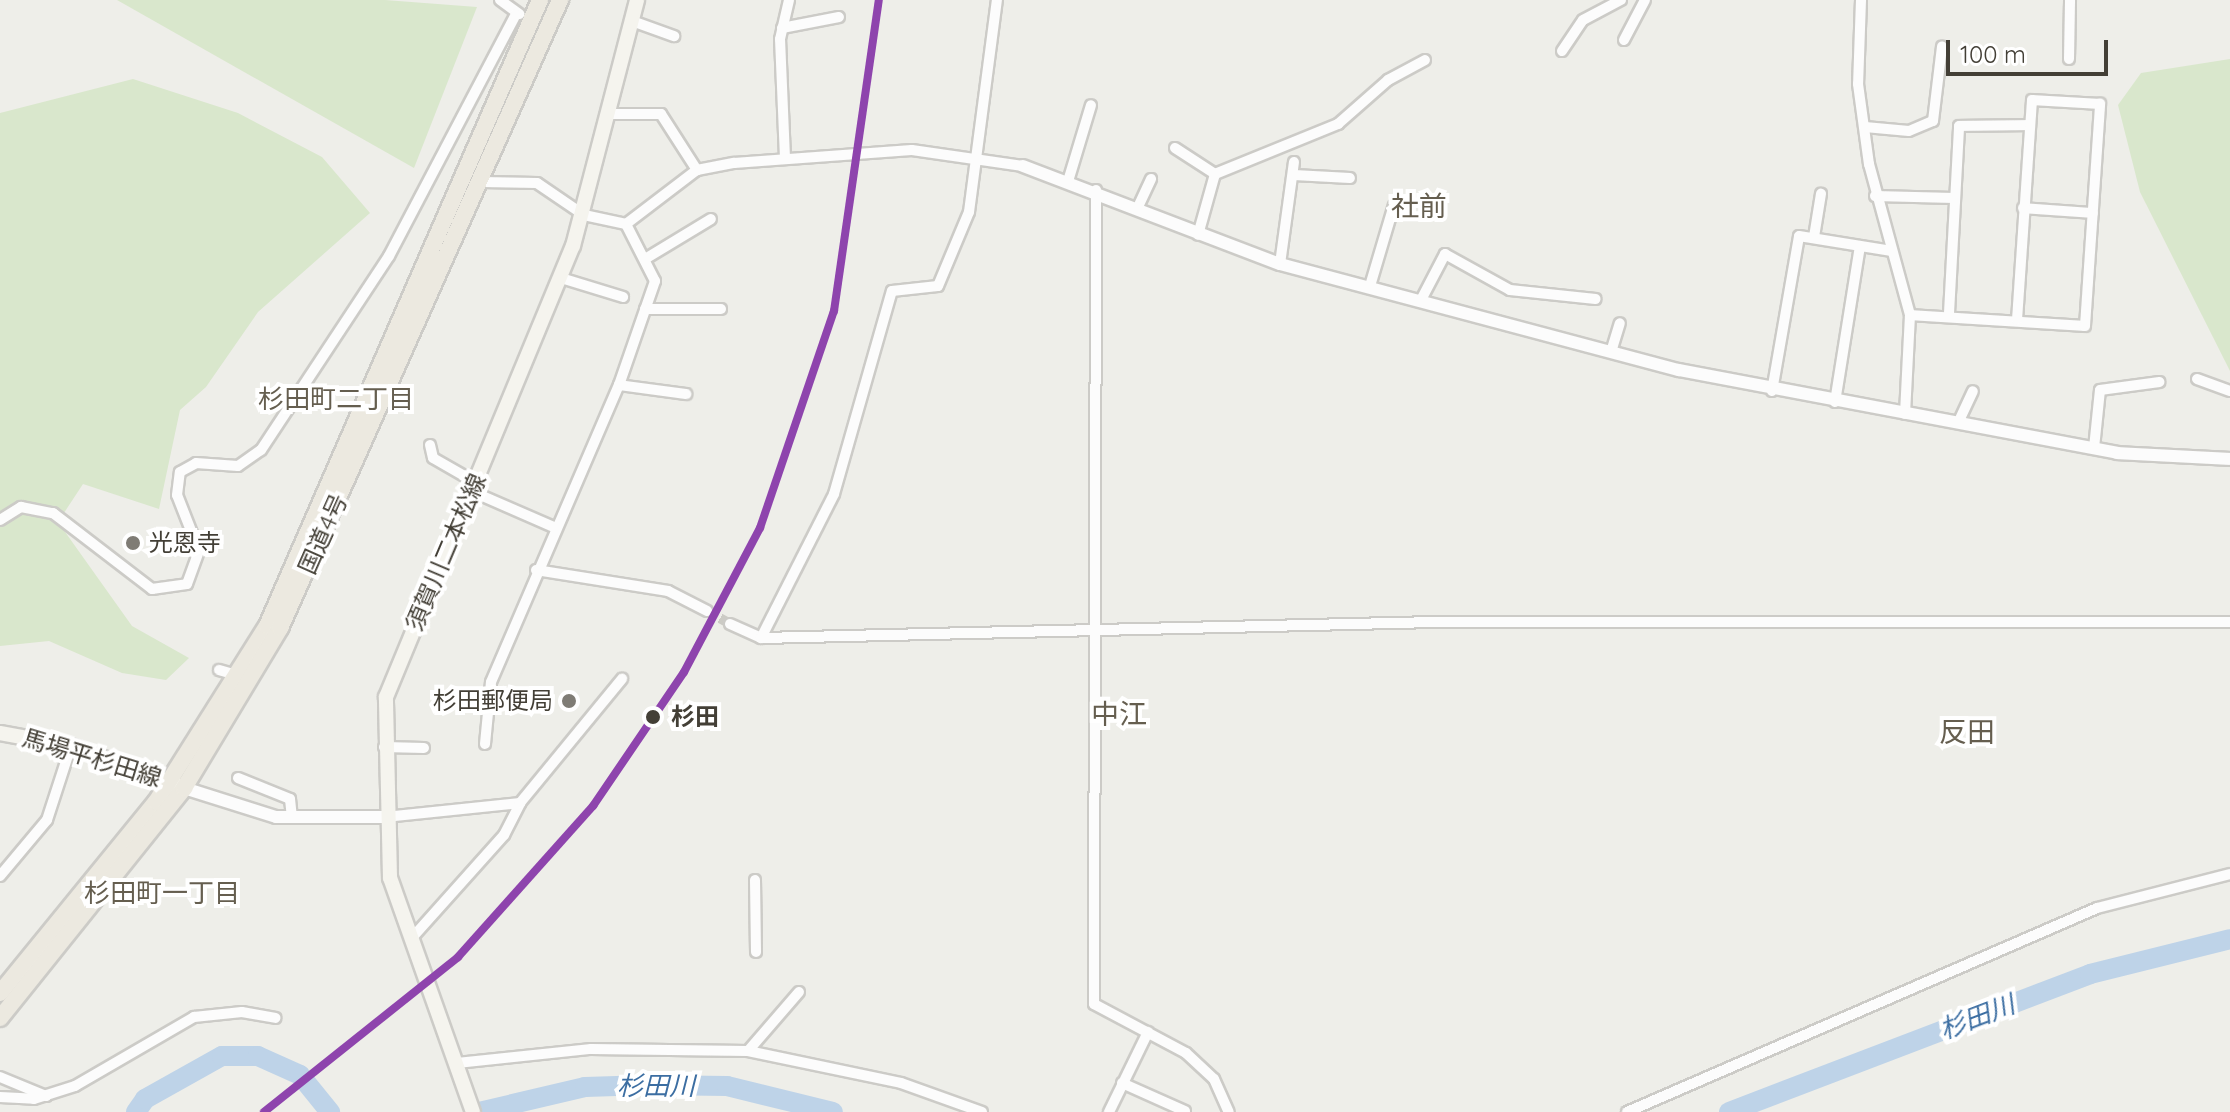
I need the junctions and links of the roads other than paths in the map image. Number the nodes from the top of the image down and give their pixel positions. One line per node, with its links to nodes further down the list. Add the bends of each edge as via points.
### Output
1 (500, 0): 11 (street)
2 (560, 0): 36 (highway, 国道4号)
3 (637, 0): 13 (main road, 須賀川二本松線)
4 (789, 0): 14 (street)
5 (997, 0): 27 (street)
6 (1621, 0): 18 (street, via 1583,20)
7 (1645, 0): 16 (street)
8 (1861, 0): 24 (street)
9 (2070, 0): 19 (street)
10 (537, 8): 11 (street); 89 (highway, 国道4号, via 267,626)
11 (516, 14): 80 (street, via 389,256 261,450 238,466 196,463 180,472 177,495 199,551 187,584 152,589 53,513 21,507)
12 (839, 17): 14 (street)
13 (632, 21): 15 (street); 22 (main road, 須賀川二本松線)
14 (782, 28): 26 (street)
15 (674, 36)
16 (1624, 40)
17 (1942, 47): 24 (street, via 1933,121 1921,130)
18 (1562, 51)
19 (2069, 59)
20 (1425, 60): 31 (street, via 1388,80 1338,124)
21 (1091, 105): 33 (street)
22 (609, 114): 30 (street, via 661,114); 45 (main road, 須賀川二本松線)
23 (2029, 125): 40 (street, via 1959,126); 43 (street); 44 (street, via 2032,100 2100,104)
24 (1865, 127): 39 (street)
25 (1175, 148): 31 (street)
26 (785, 158): 27 (street, via 912,150); 30 (street)
27 (973, 158): 29 (street); 87 (street, via 969,212 938,286 892,291 834,494)
28 (1294, 162): 32 (street)
29 (1023, 166): 33 (street)
30 (697, 170): 47 (street)
31 (1215, 174): 48 (street)
32 (1294, 175): 34 (street); 53 (street)
33 (1069, 178): 37 (street)
34 (1350, 178)
35 (1151, 179): 42 (street)
36 (482, 182): 45 (street, via 537,183); 97 (highway, 国道4号, via 286,615)
37 (1096, 188): 42 (street); 86 (street)
38 (1821, 194): 49 (street)
39 (1875, 196): 40 (street); 51 (street)
40 (1954, 198): 61 (street)
41 (1394, 205): 55 (street)
42 (1138, 207): 48 (street, via 1166,212)
43 (2023, 208): 44 (street); 63 (street)
44 (2093, 213): 63 (street, via 2085,326)
45 (584, 215): 47 (street); 54 (main road, 須賀川二本松線)
46 (711, 219): 52 (street)
47 (626, 224): 52 (street)
48 (1198, 235): 53 (street)
49 (1814, 237): 50 (street); 69 (street, via 1799,236)
50 (1860, 246): 51 (street); 73 (street)
51 (1892, 251): 62 (street)
52 (645, 259): 59 (street, via 655,281)
53 (1280, 264): 55 (street)
54 (561, 278): 56 (street); 79 (main road, 須賀川二本松線)
55 (1370, 286): 58 (street)
56 (623, 297)
57 (1596, 299): 58 (street, via 1510,290 1445,254)
58 (1421, 300): 65 (street)
59 (645, 309): 60 (street); 68 (street)
60 (721, 309)
61 (1949, 313): 62 (street); 63 (street)
62 (1910, 315): 74 (street)
63 (2017, 319)
64 (1620, 323): 65 (street)
65 (1611, 352): 69 (street)
66 (2197, 379): 71 (street)
67 (2159, 382): 77 (street, via 2100,390)
68 (619, 385): 72 (street); 81 (street)
69 (1772, 391): 73 (street)
70 (1973, 391): 75 (street)
71 (2230, 391)
72 (686, 394)
73 (1835, 402): 74 (street)
74 (1905, 414): 75 (street)
75 (1958, 423): 77 (street)
76 (430, 445): 79 (street, via 433,458)
77 (2094, 448): 78 (street, via 2171,460)
78 (2230, 459)
79 (473, 486): 81 (street); 94 (main road, 須賀川二本松線, via 393,677)
80 (0, 520)
81 (556, 528): 82 (street)
82 (536, 570): 83 (street, via 668,591); 92 (street, via 491,682)
83 (707, 611)
84 (2230, 622): 86 (street, via 1434,622)
85 (730, 624): 87 (street)
86 (1096, 630): 87 (street); 110 (street, via 1094,1004)
87 (761, 638)
88 (219, 670): 89 (street)
89 (237, 675): 97 (highway, 国道4号)
90 (622, 679): 98 (street)
91 (0, 733): 93 (main road, 馬場平杉田線)
92 (485, 744)
93 (71, 746): 97 (main road, 馬場平杉田線); 102 (street, via 47,820)
94 (384, 747): 95 (street); 99 (main road, 須賀川二本松線)
95 (424, 748)
96 (238, 778): 100 (street, via 290,799)
97 (177, 785): 100 (street, via 249,812); 107 (highway, 国道4号); 108 (highway, 国道4号)
98 (520, 803): 99 (street); 104 (street, via 504,835)
99 (385, 817): 100 (street); 104 (main road, 須賀川二本松線, via 390,878)
100 (292, 818)
101 (2230, 874): 122 (street, via 2097,908)
102 (0, 876)
103 (755, 880): 105 (street)
104 (411, 939): 112 (main road, 須賀川二本松線)
105 (756, 952)
106 (799, 992): 111 (street)
107 (0, 993)
108 (0, 1018)
109 (275, 1018): 116 (street, via 242,1012 194,1017)
110 (1148, 1032): 114 (street); 121 (street, via 1214,1079)
111 (748, 1051): 112 (street, via 591,1049); 119 (street, via 901,1083)
112 (458, 1066): 118 (main road, 須賀川二本松線)
113 (0, 1077): 116 (street)
114 (1122, 1083): 117 (street); 120 (street)
115 (0, 1097): 116 (street)
116 (48, 1097)
117 (1185, 1111)
118 (473, 1112)
119 (982, 1112)
120 (1109, 1112)
121 (1229, 1112)
122 (1627, 1112)

